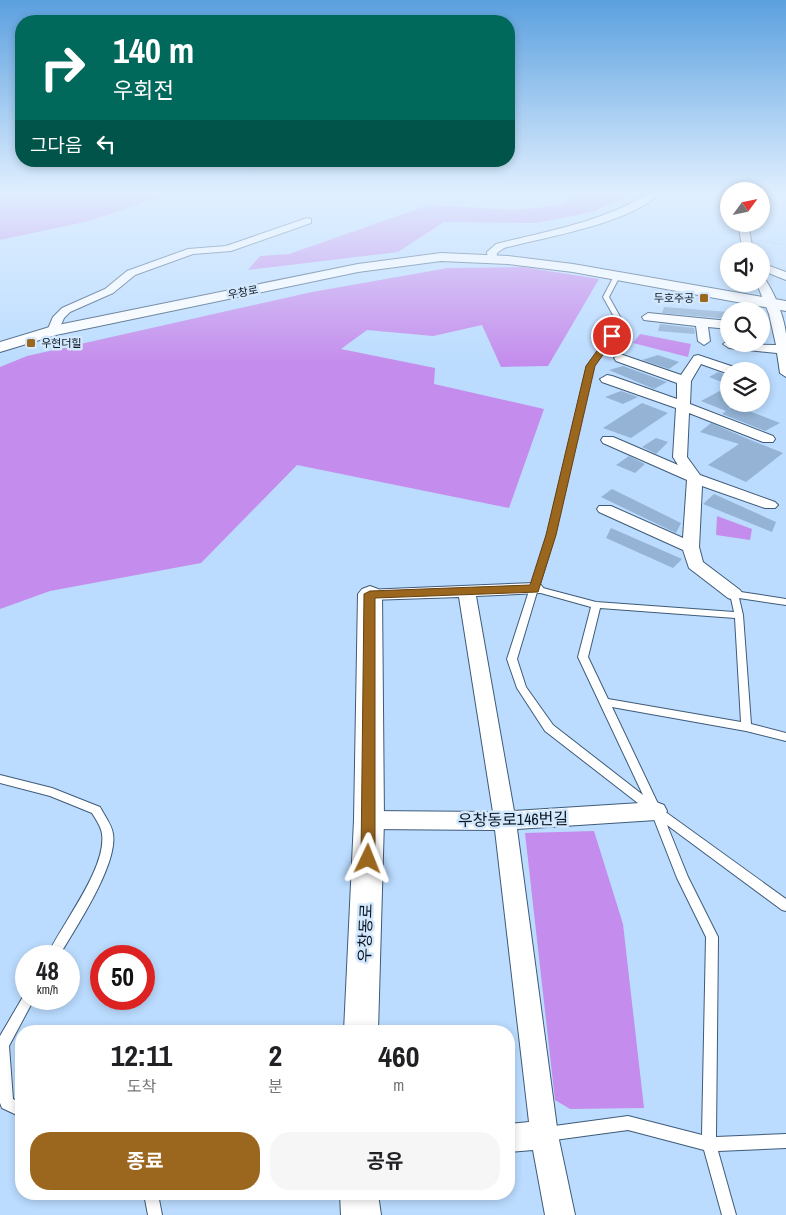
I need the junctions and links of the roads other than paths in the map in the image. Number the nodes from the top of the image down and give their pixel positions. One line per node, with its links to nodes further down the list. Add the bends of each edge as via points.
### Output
1 (197, 251): 13 (street, via 131,273 109,291 66,310)
2 (494, 251): 3 (street)
3 (492, 259): 5 (main road, 우창로); 13 (main road, 우창로, via 441,257 358,268)
4 (770, 269): 6 (street)
5 (617, 276): 8 (main road, 우창로); 32 (lane, via 606,297 620,322 590,366 551,535)
6 (786, 277)
7 (770, 292): 8 (street)
8 (780, 305): 12 (street)
9 (648, 317): 10 (street)
10 (702, 323): 11 (street); 14 (street)
11 (720, 324)
12 (783, 330): 18 (street)
13 (53, 331): 16 (main road, 우창로)
14 (704, 341): 15 (street); 20 (street)
15 (720, 343)
16 (0, 347)
17 (770, 348): 18 (street)
18 (785, 350): 22 (street)
19 (620, 358): 24 (street)
20 (698, 359): 21 (street); 24 (street)
21 (720, 367)
22 (786, 373)
23 (607, 379): 25 (street)
24 (684, 381): 25 (street)
25 (683, 406): 26 (street); 28 (street, via 680,457)
26 (768, 439)
27 (608, 440): 28 (street)
28 (695, 478): 29 (street); 31 (street)
29 (770, 505)
30 (605, 509): 31 (street)
31 (691, 547): 35 (street, via 695,564)
32 (534, 589): 33 (street); 37 (lane); 43 (lane, via 512,659 522,688 549,728)
33 (467, 592): 34 (street); 45 (street)
34 (370, 594): 44 (main road, 우창동로)
35 (734, 594): 36 (lane); 38 (lane)
36 (786, 602)
37 (596, 605): 38 (lane); 39 (lane, via 583,657)
38 (739, 615): 40 (lane)
39 (604, 702): 40 (lane); 43 (lane)
40 (746, 727): 41 (lane)
41 (786, 737)
42 (0, 779): 47 (lane, via 52,792 96,810 108,833 108,849 94,883)
43 (656, 811): 45 (street, 우창동로146번길); 46 (lane); 54 (lane, via 683,878 712,937)
44 (369, 820): 45 (street, 우창동로146번길); 49 (main road, 우창동로)
45 (505, 821): 51 (street)
46 (786, 906)
47 (59, 945)
48 (22, 1010): 50 (lane, via 2,1045 7,1102)
49 (361, 1025)
50 (15, 1107)
51 (544, 1135): 52 (street); 54 (lane, via 628,1123); 59 (street)
52 (515, 1137)
53 (786, 1141): 54 (lane)
54 (709, 1144): 60 (lane)
55 (152, 1200): 57 (lane)
56 (360, 1200): 58 (main road)
57 (156, 1215)
58 (361, 1215)
59 (560, 1215)
60 (729, 1215)

